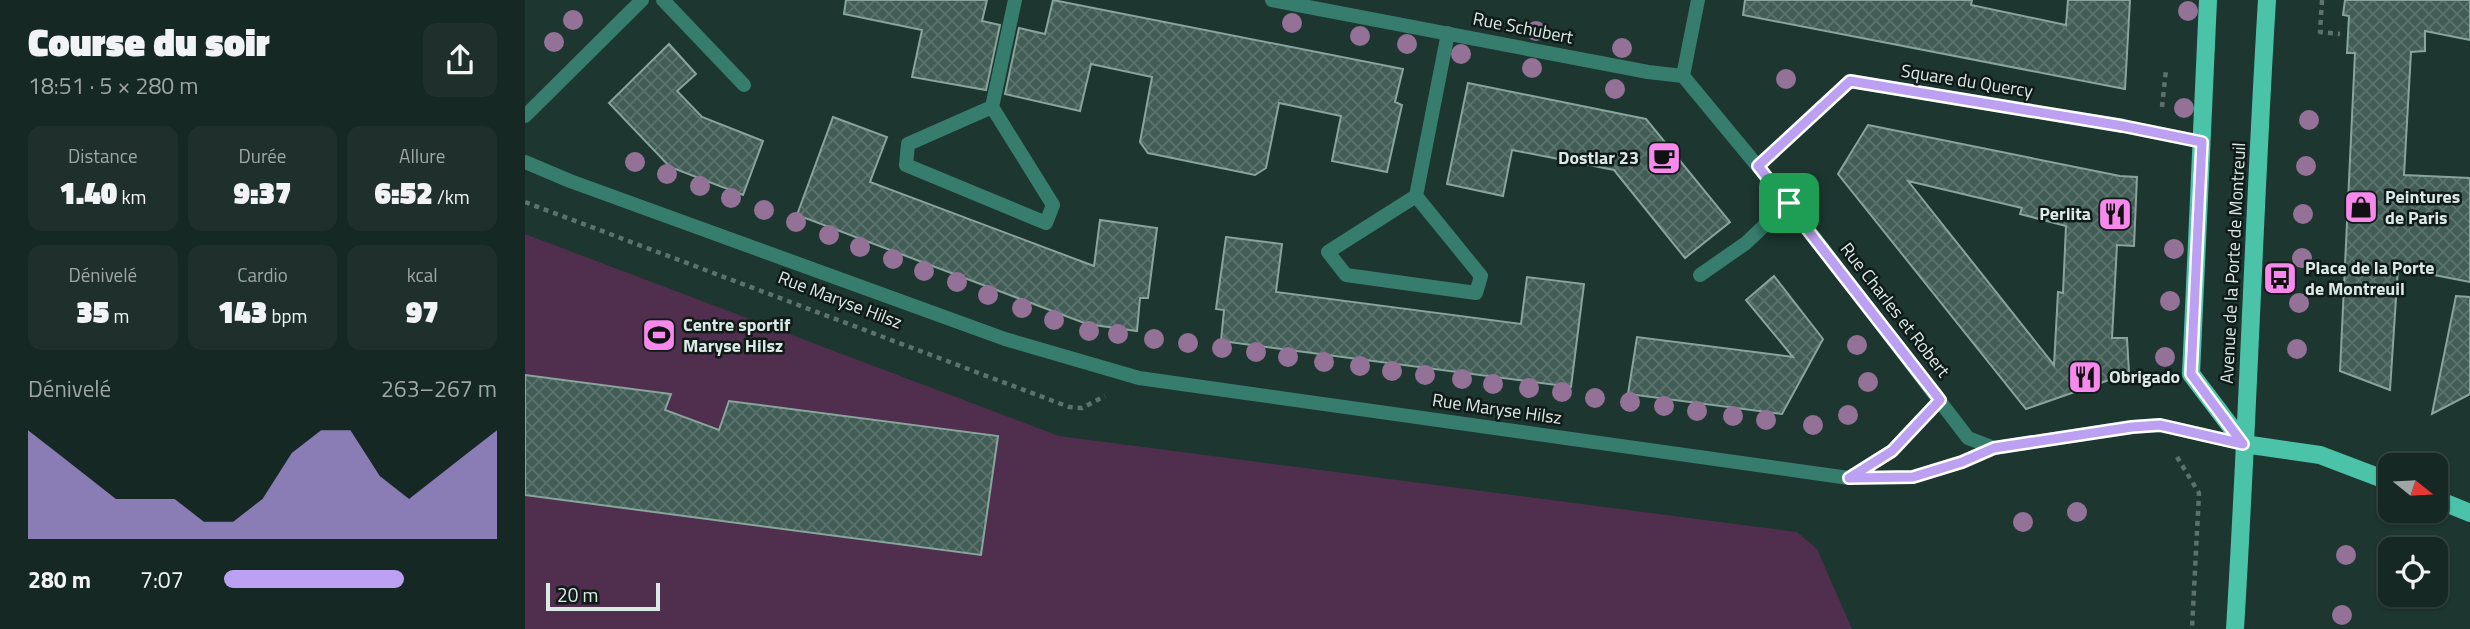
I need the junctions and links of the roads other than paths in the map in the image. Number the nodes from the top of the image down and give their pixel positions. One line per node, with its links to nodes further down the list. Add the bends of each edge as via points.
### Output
1 (642, 0): 12 (street)
2 (663, 0): 10 (street)
3 (1015, 0): 11 (street)
4 (1272, 0): 8 (street, Rue Schubert)
5 (1698, 0): 9 (street)
6 (2208, 0): 13 (main road, Avenue de la Porte de Montreuil)
7 (2267, 0): 20 (main road, Avenue de la Porte de Montreuil)
8 (1448, 33): 9 (street, Rue Schubert); 16 (street)
9 (1683, 76): 15 (street, Rue Charles et Robert)
10 (744, 85)
11 (992, 107): 11 (street, via 1053,205 1046,223 906,165 908,144)
12 (525, 116)
13 (2202, 142): 15 (street, Square du Quercy, via 1850,81); 20 (main road, Avenue de la Porte de Montreuil, via 2191,374)
14 (525, 162): 19 (street, Rue Maryse Hilsz, via 1006,339 1139,378 1849,478 1892,451)
15 (1758, 166): 17 (street, Rue Charles et Robert)
16 (1416, 196): 16 (street, via 1481,276 1476,293 1346,275 1328,252)
17 (1789, 203): 18 (street, via 1746,243); 19 (street, Rue Charles et Robert)
18 (1700, 275)
19 (1940, 400): 20 (street, via 1968,438 1994,448 2160,425)
20 (2243, 444): 21 (main road, via 2320,455); 24 (main road, via 2245,480)
21 (2378, 477)
22 (2448, 504): 23 (main road)
23 (2470, 513)
24 (2235, 629)

